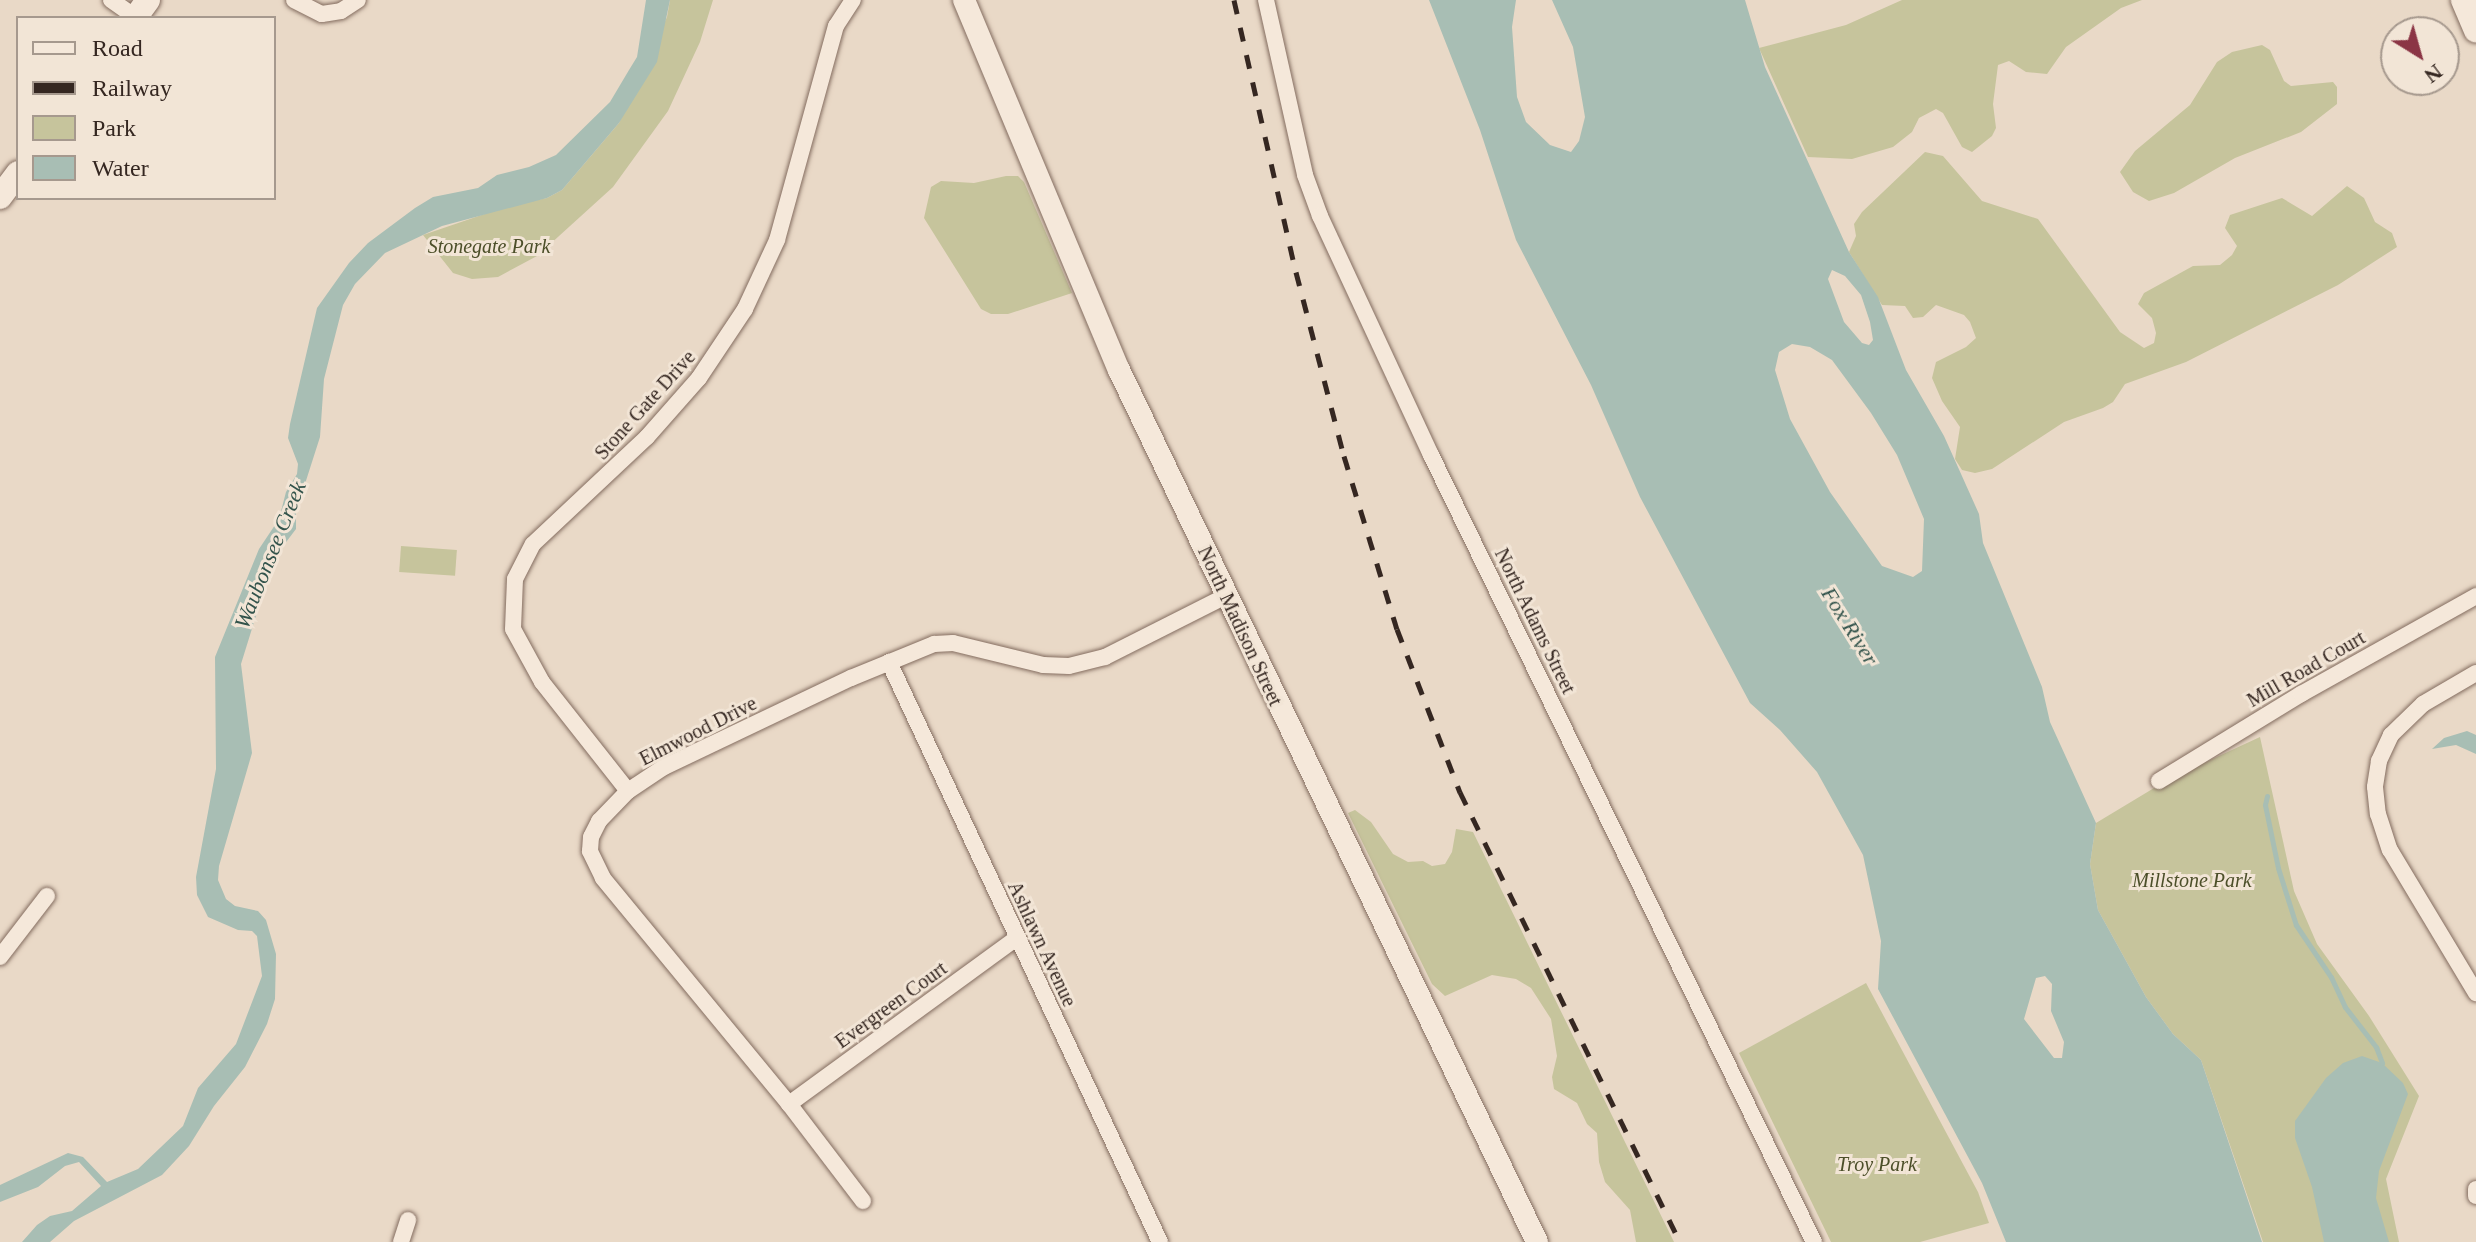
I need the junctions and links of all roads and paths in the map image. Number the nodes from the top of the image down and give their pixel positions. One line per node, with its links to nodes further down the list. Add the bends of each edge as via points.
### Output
1 (111, 0): 8 (street)
2 (294, 0): 3 (street, via 322,14 341,11)
3 (358, 0)
4 (853, 0): 17 (street, Stone Gate Drive, via 836,26 777,240 745,309 699,378 637,447 533,544 515,579 513,629 542,682)
5 (964, 0): 12 (street, North Madison Street, via 1079,281)
6 (1266, 0): 30 (street, North Adams Street, via 1305,175 1320,216)
7 (2463, 0): 9 (main road)
8 (132, 16)
9 (2476, 30)
10 (16, 176): 11 (main road)
11 (0, 197)
12 (1226, 596): 14 (street, Elmwood Drive, via 1105,657 1069,666 1043,665 953,643 934,644); 29 (street, North Madison Street)
13 (2476, 596): 16 (street, Mill Road Court)
14 (889, 662): 17 (street, Elmwood Drive, via 664,767); 19 (street, Ashlawn Avenue)
15 (2476, 673): 21 (street, via 2423,704 2391,735 2375,787 2390,850)
16 (2159, 781)
17 (628, 791): 22 (street, Elmwood Drive, via 591,837 595,865)
18 (47, 896): 20 (street)
19 (1017, 938): 22 (street, Evergreen Court); 28 (street, Ashlawn Avenue)
20 (0, 957)
21 (2476, 993)
22 (789, 1104): 25 (street, Elmwood Drive)
23 (2476, 1189): 24 (street)
24 (2476, 1196)
25 (863, 1201)
26 (408, 1220): 27 (street)
27 (401, 1242)
28 (1160, 1242)
29 (1537, 1242)
30 (1814, 1242)

